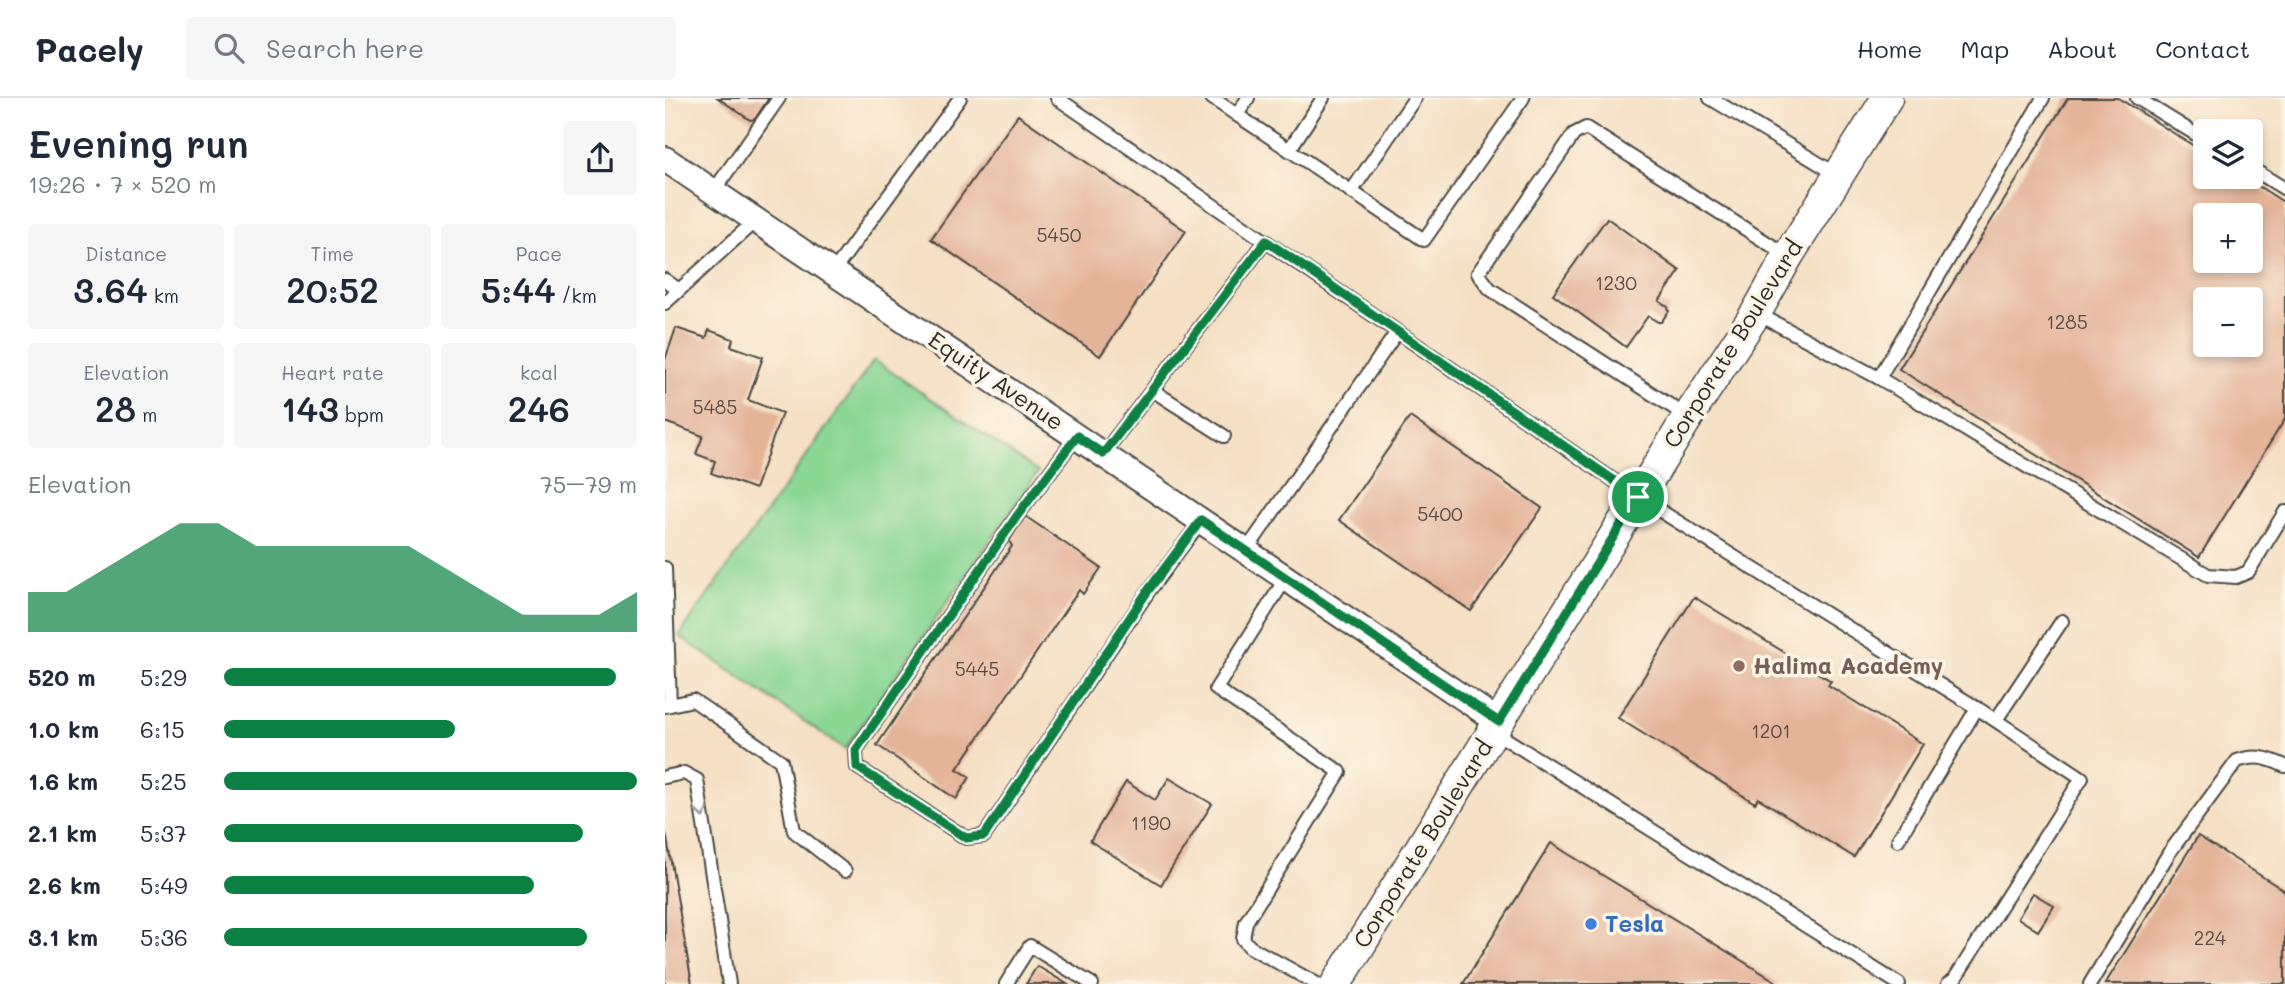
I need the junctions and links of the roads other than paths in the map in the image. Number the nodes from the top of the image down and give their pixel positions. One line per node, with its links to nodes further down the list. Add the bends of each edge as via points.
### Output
1 (779, 98): 20 (lane)
2 (960, 98): 25 (lane)
3 (1057, 98): 23 (lane)
4 (1212, 98): 13 (lane)
5 (1248, 98): 13 (lane)
6 (1323, 98): 15 (lane)
7 (1415, 98): 21 (lane)
8 (1523, 98): 21 (lane, via 1424,240)
9 (1710, 98): 17 (lane)
10 (1887, 98): 17 (street, Corporate Boulevard)
11 (2043, 98): 31 (lane)
12 (2137, 98): 14 (lane)
13 (1237, 115): 15 (lane)
14 (2193, 133)
15 (1289, 150): 21 (lane)
16 (665, 159): 20 (street, Equity Avenue)
17 (1838, 175): 24 (street, Corporate Boulevard)
18 (2263, 175): 19 (lane)
19 (2285, 189)
20 (713, 192): 22 (street, Equity Avenue)
21 (1351, 192)
22 (755, 220): 25 (street, Equity Avenue); 27 (lane)
23 (1266, 241): 30 (lane); 32 (lane)
24 (1788, 256): 29 (street, Corporate Boulevard); 33 (lane, via 1586,128 1574,134 1478,273 1490,289)
25 (833, 272): 34 (street, Equity Avenue)
26 (665, 280): 27 (lane)
27 (679, 290): 28 (lane)
28 (665, 303)
29 (1756, 313): 31 (lane); 33 (street, Corporate Boulevard)
30 (1397, 332): 37 (lane); 40 (lane)
31 (1879, 378): 38 (lane, via 2208,575 2236,577 2248,572)
32 (1152, 390): 35 (lane); 36 (lane)
33 (1688, 417): 37 (street, Corporate Boulevard)
34 (1077, 436): 36 (street, Equity Avenue); 39 (lane, via 856,750 857,767 966,838 984,836 1147,592)
35 (1224, 436)
36 (1103, 454): 39 (street, Equity Avenue)
37 (1638, 497): 45 (lane); 47 (street, Corporate Boulevard)
38 (2285, 512)
39 (1201, 520): 40 (street, Equity Avenue)
40 (1246, 551): 42 (street, Equity Avenue)
41 (665, 568): 44 (lane)
42 (1286, 578): 47 (street, Equity Avenue); 55 (lane, via 1216,689 1340,772 1243,931 1250,947)
43 (2062, 621): 46 (lane)
44 (668, 706): 51 (lane, via 694,700 781,761 794,831)
45 (1977, 708): 46 (lane); 50 (lane)
46 (1996, 720): 58 (lane, via 2082,778)
47 (1496, 726): 56 (street, Corporate Boulevard); 57 (lane)
48 (2285, 766): 59 (lane, via 2249,756 2237,761 2169,853)
49 (665, 777): 52 (lane, one-way to 52, via 684,773 697,780)
50 (1898, 840)
51 (845, 871)
52 (729, 984)
53 (1006, 984): 54 (lane, via 1030,947)
54 (1092, 984)
55 (1317, 984)
56 (1336, 984)
57 (1899, 984)
58 (1948, 984)
59 (2090, 984)

